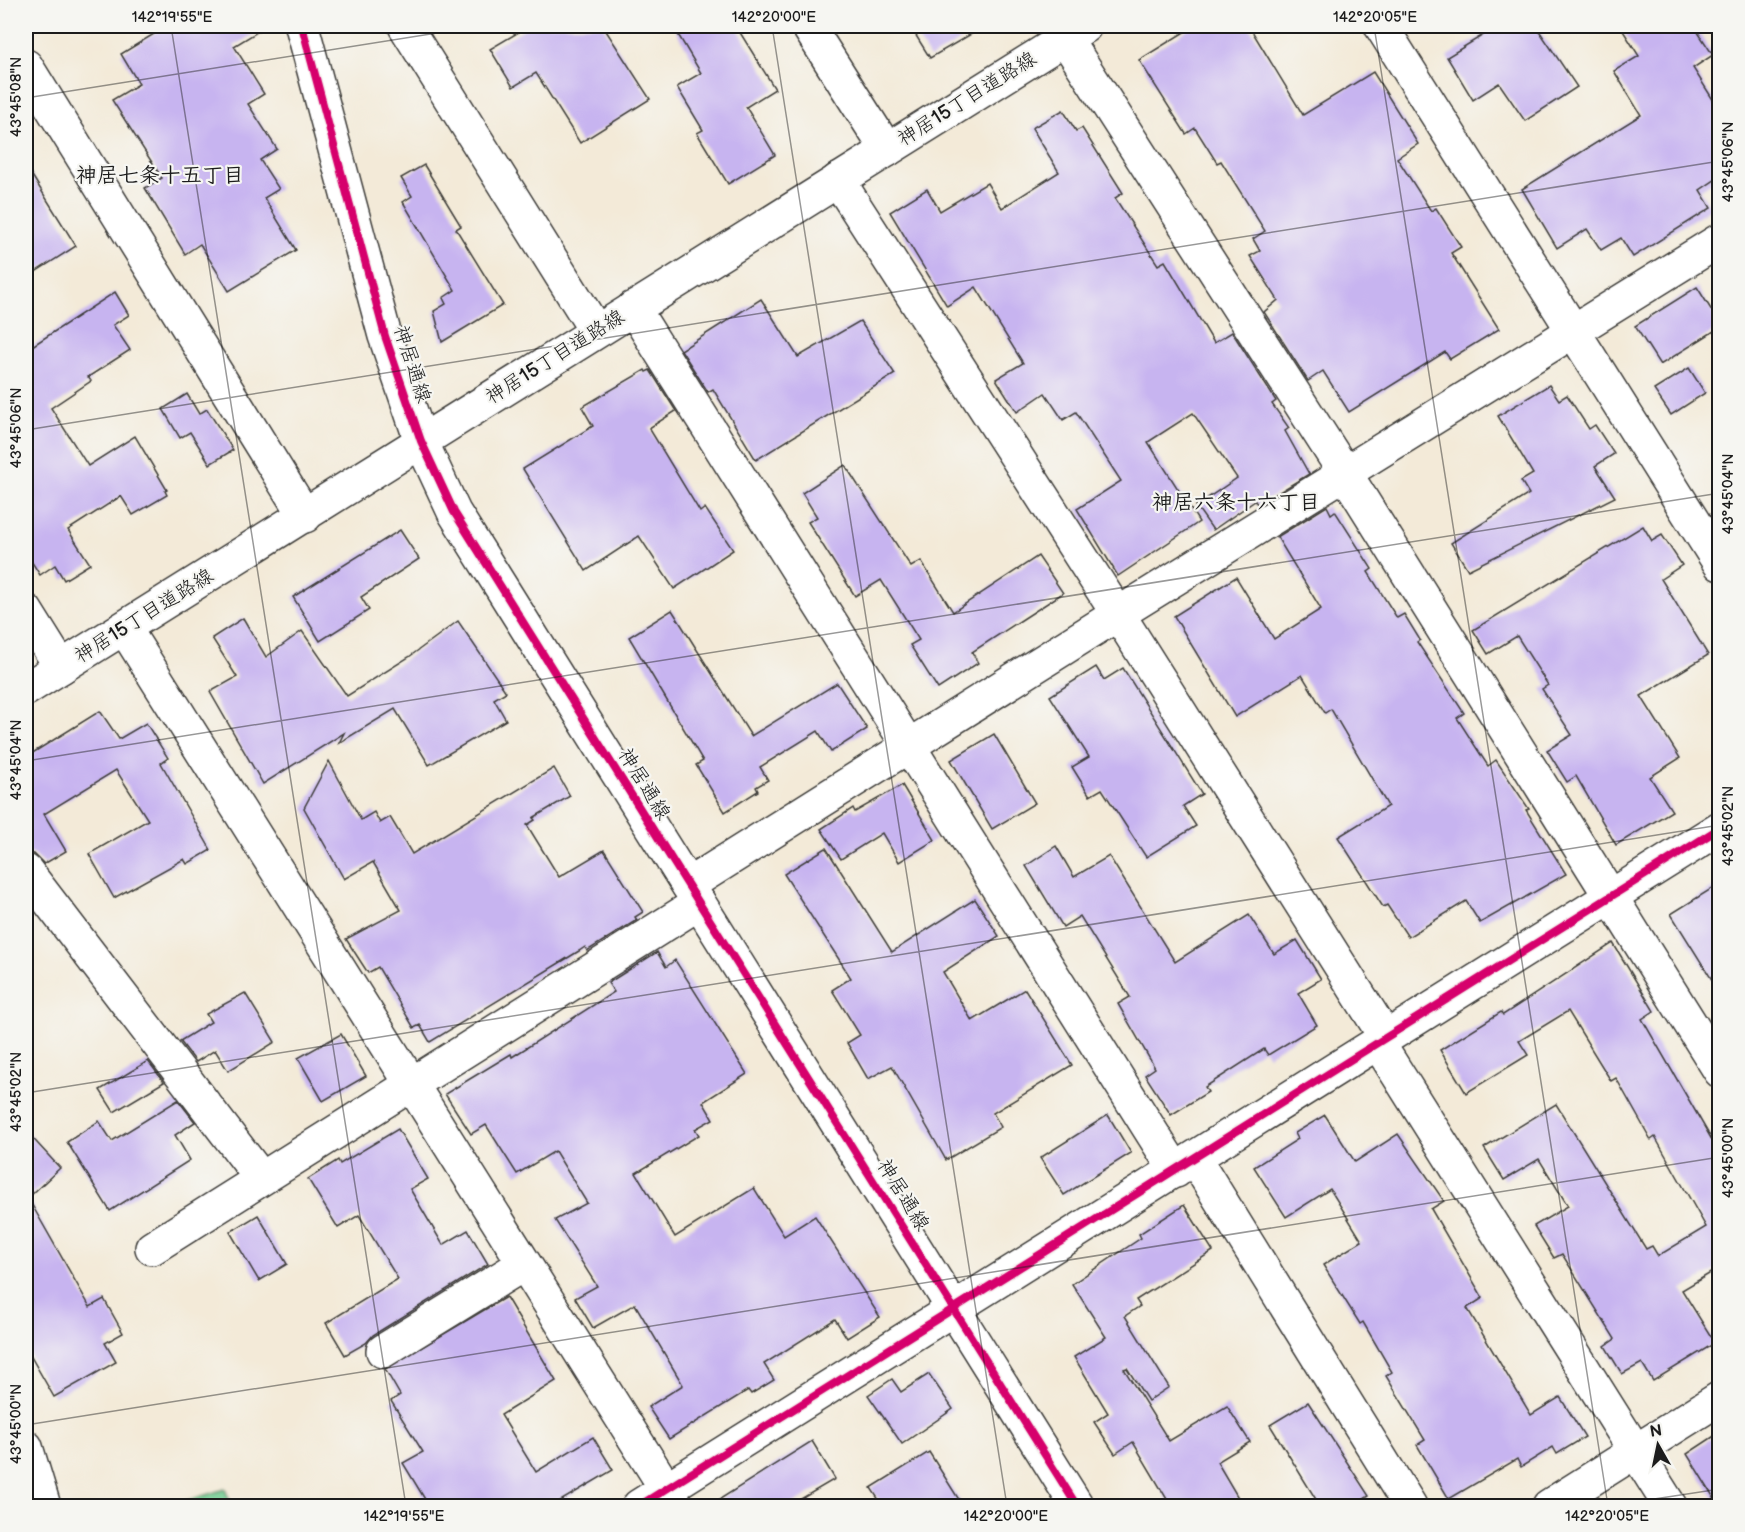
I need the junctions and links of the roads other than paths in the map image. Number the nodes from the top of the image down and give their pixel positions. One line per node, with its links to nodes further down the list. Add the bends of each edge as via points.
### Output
1 (302, 26): 13 (street, 神居通線, via 385,336)
2 (405, 26): 11 (street)
3 (808, 26): 7 (street)
4 (1381, 26): 12 (street)
5 (1075, 32): 7 (street, 神居15丁目道路線); 14 (street)
6 (26, 66): 15 (street)
7 (887, 150): 8 (street, 神居15丁目道路線)
8 (838, 180): 10 (street, 神居15丁目道路線); 18 (street)
9 (1719, 240): 12 (street)
10 (633, 308): 11 (street, 神居15丁目道路線); 22 (street)
11 (596, 331): 13 (street, 神居15丁目道路線)
12 (1573, 332): 14 (street); 16 (street)
13 (421, 441): 15 (street, 神居15丁目道路線); 25 (street, 神居通線, via 454,512)
14 (1345, 472): 18 (street); 26 (street)
15 (305, 516): 19 (street, 神居15丁目道路線)
16 (1719, 564)
17 (26, 611): 20 (street)
18 (1118, 614): 22 (street); 27 (street)
19 (125, 629): 20 (street, 神居15丁目道路線); 29 (street)
20 (61, 667): 21 (street, 神居15丁目道路線)
21 (26, 689)
22 (910, 745): 25 (street); 30 (street)
23 (1719, 828): 26 (street)
24 (26, 871): 31 (street)
25 (694, 894): 29 (street); 34 (street, 神居通線)
26 (1611, 897): 27 (street); 28 (street)
27 (1382, 1041): 30 (street); 38 (street)
28 (1719, 1071)
29 (410, 1083): 31 (street); 33 (street)
30 (1185, 1165): 34 (street); 43 (street)
31 (261, 1178): 32 (street)
32 (152, 1248)
33 (524, 1264): 35 (street); 39 (street)
34 (955, 1310): 39 (street); 42 (street, 神居通線)
35 (383, 1351)
36 (1719, 1398): 38 (street)
37 (26, 1447): 40 (street)
38 (1636, 1452): 44 (street); 45 (street)
39 (671, 1498): 41 (street)
40 (44, 1506)
41 (639, 1506)
42 (1077, 1506)
43 (1410, 1506)
44 (1549, 1506)
45 (1670, 1506)

